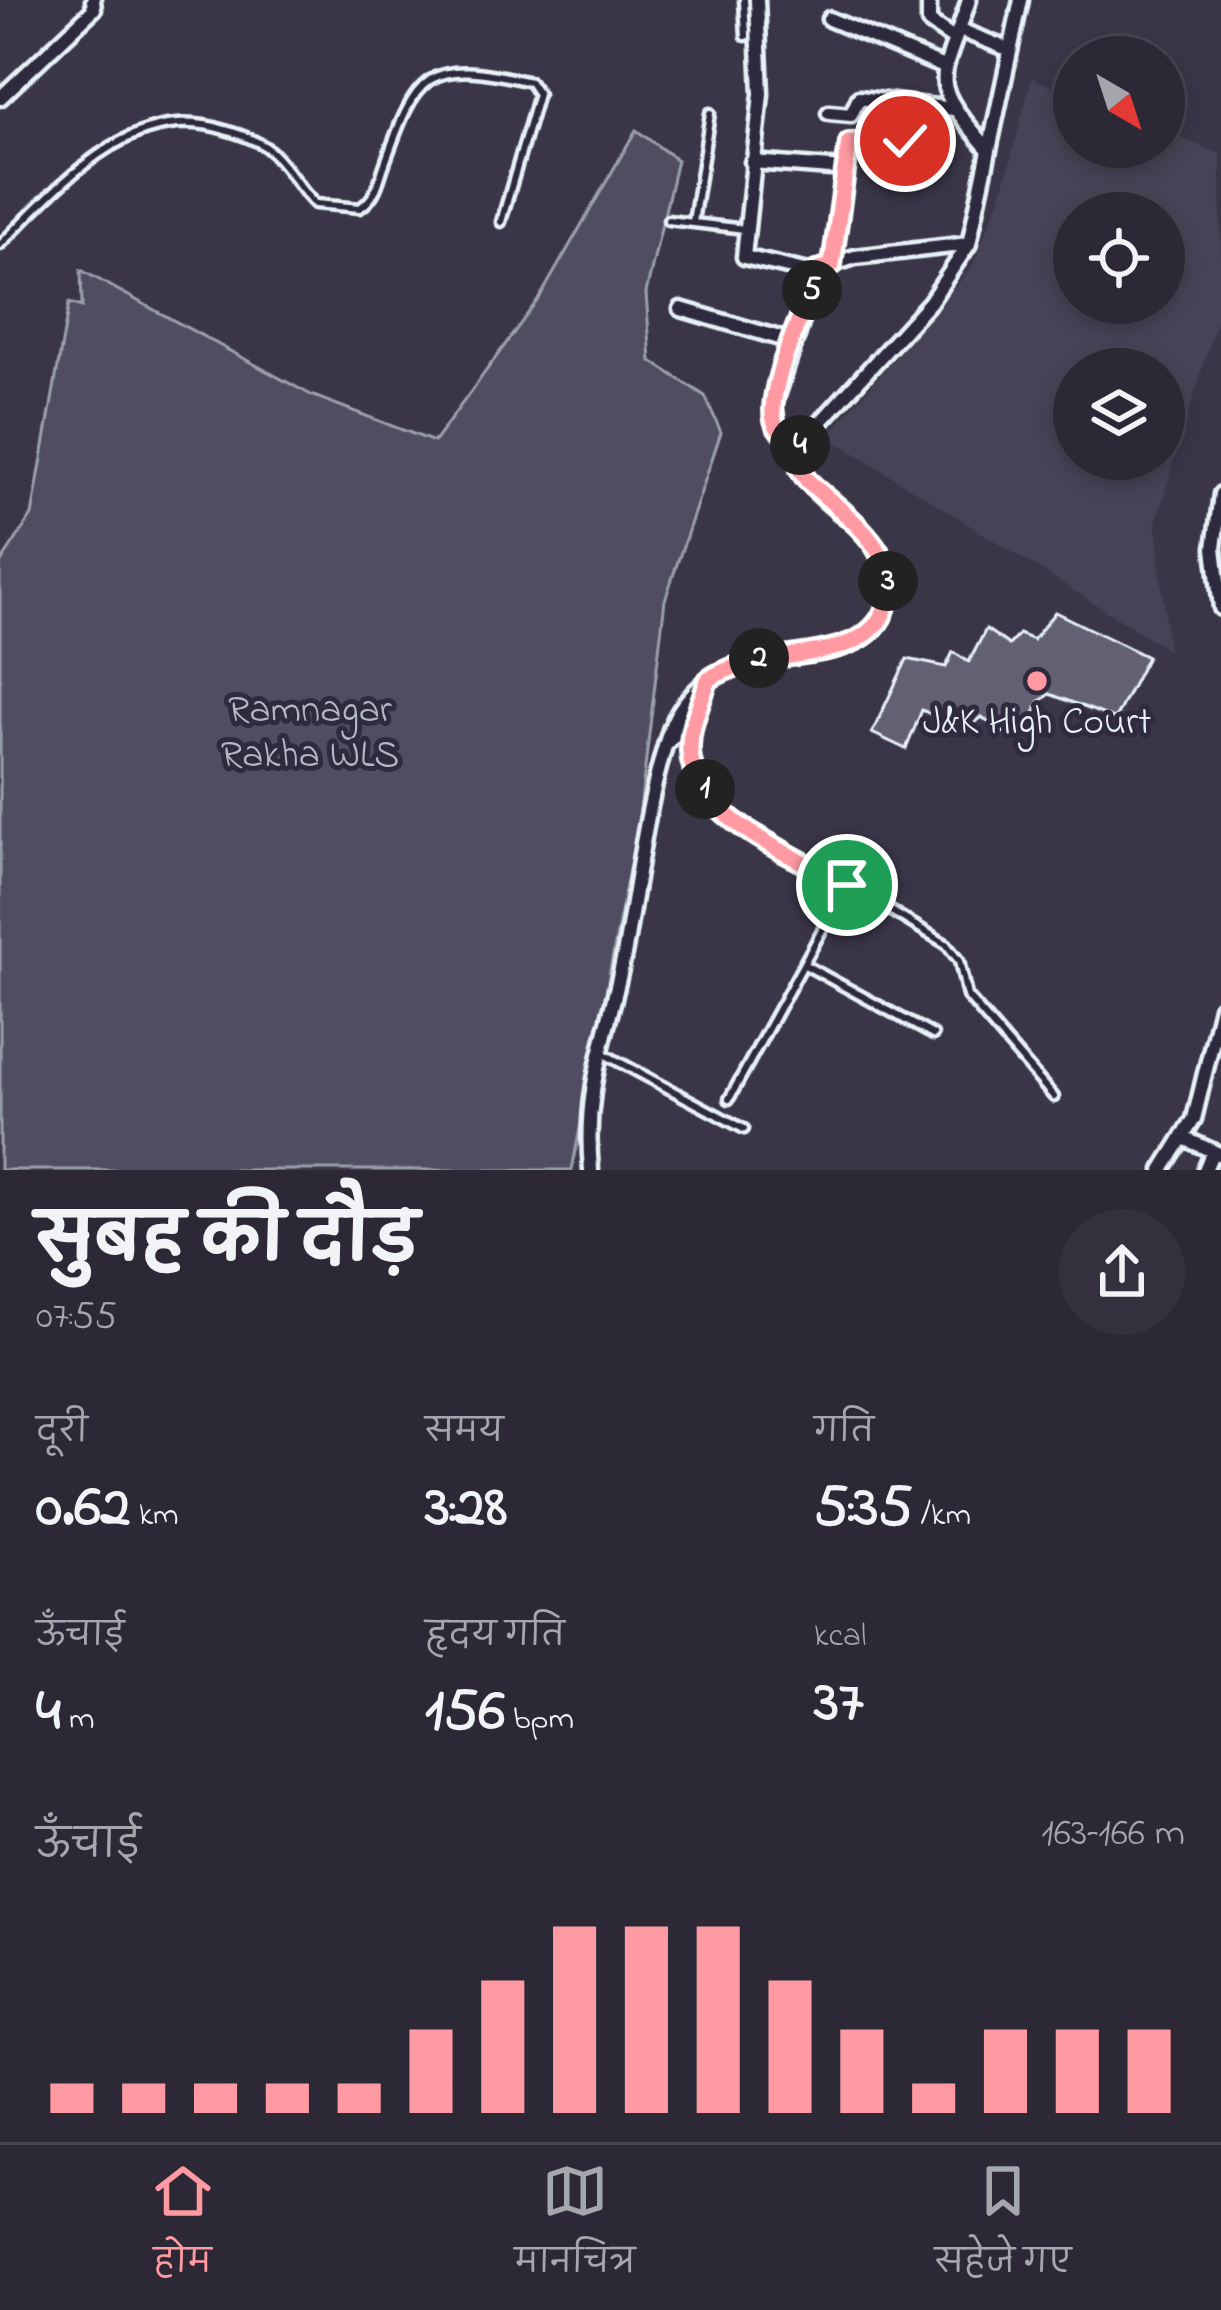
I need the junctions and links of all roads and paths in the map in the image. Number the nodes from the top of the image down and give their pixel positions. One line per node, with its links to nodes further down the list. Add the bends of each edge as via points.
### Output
1 (94, 0): 12 (street, via 94,9)
2 (744, 0): 9 (lane)
3 (757, 0): 19 (street, via 761,94)
4 (928, 0): 8 (street, via 929,22)
5 (969, 0): 8 (street)
6 (1021, 0): 10 (street)
7 (829, 19): 11 (street)
8 (957, 35): 10 (street); 11 (street)
9 (746, 36)
10 (1010, 50): 18 (street)
11 (944, 67): 14 (street, via 943,92)
12 (0, 98)
13 (907, 104): 14 (street); 15 (street, via 859,98 851,115); 17 (street)
14 (954, 109): 18 (street)
15 (829, 112)
16 (710, 113): 24 (lane)
17 (905, 141): 20 (street, via 852,141); 21 (street, via 907,170)
18 (989, 150): 26 (street)
19 (752, 161): 20 (street); 25 (street)
20 (844, 169): 28 (street)
21 (925, 174)
22 (668, 220): 24 (lane)
23 (501, 222): 27 (lane, via 538,94 530,82 462,69 434,76 406,104 376,190 360,208 315,204 254,140 171,122 83,166)
24 (693, 222): 25 (lane)
25 (745, 229): 28 (street, via 747,260)
26 (969, 244): 28 (street); 31 (street, via 930,302)
27 (0, 245)
28 (825, 268): 30 (street)
29 (681, 309): 30 (street)
30 (793, 342): 31 (street, via 773,416)
31 (802, 446): 35 (street, via 800,470 879,553 888,574 885,609 868,636 851,645 748,659)
32 (1221, 494): 33 (street)
33 (1218, 520): 34 (street)
34 (1221, 608)
35 (708, 680): 36 (street); 37 (street, via 676,717)
36 (693, 716): 37 (street); 38 (lane, via 692,766 710,796 735,820)
37 (667, 744): 42 (street)
38 (847, 885): 39 (lane); 43 (lane, via 953,951 968,996)
39 (803, 964): 41 (lane); 44 (lane)
40 (1221, 1007): 46 (street)
41 (933, 1035)
42 (601, 1052): 45 (lane); 48 (street, via 586,1108)
43 (1054, 1097)
44 (729, 1099)
45 (744, 1129)
46 (1186, 1138): 47 (street); 49 (street)
47 (1217, 1153): 50 (street)
48 (591, 1170)
49 (1162, 1170)
50 (1204, 1170)

